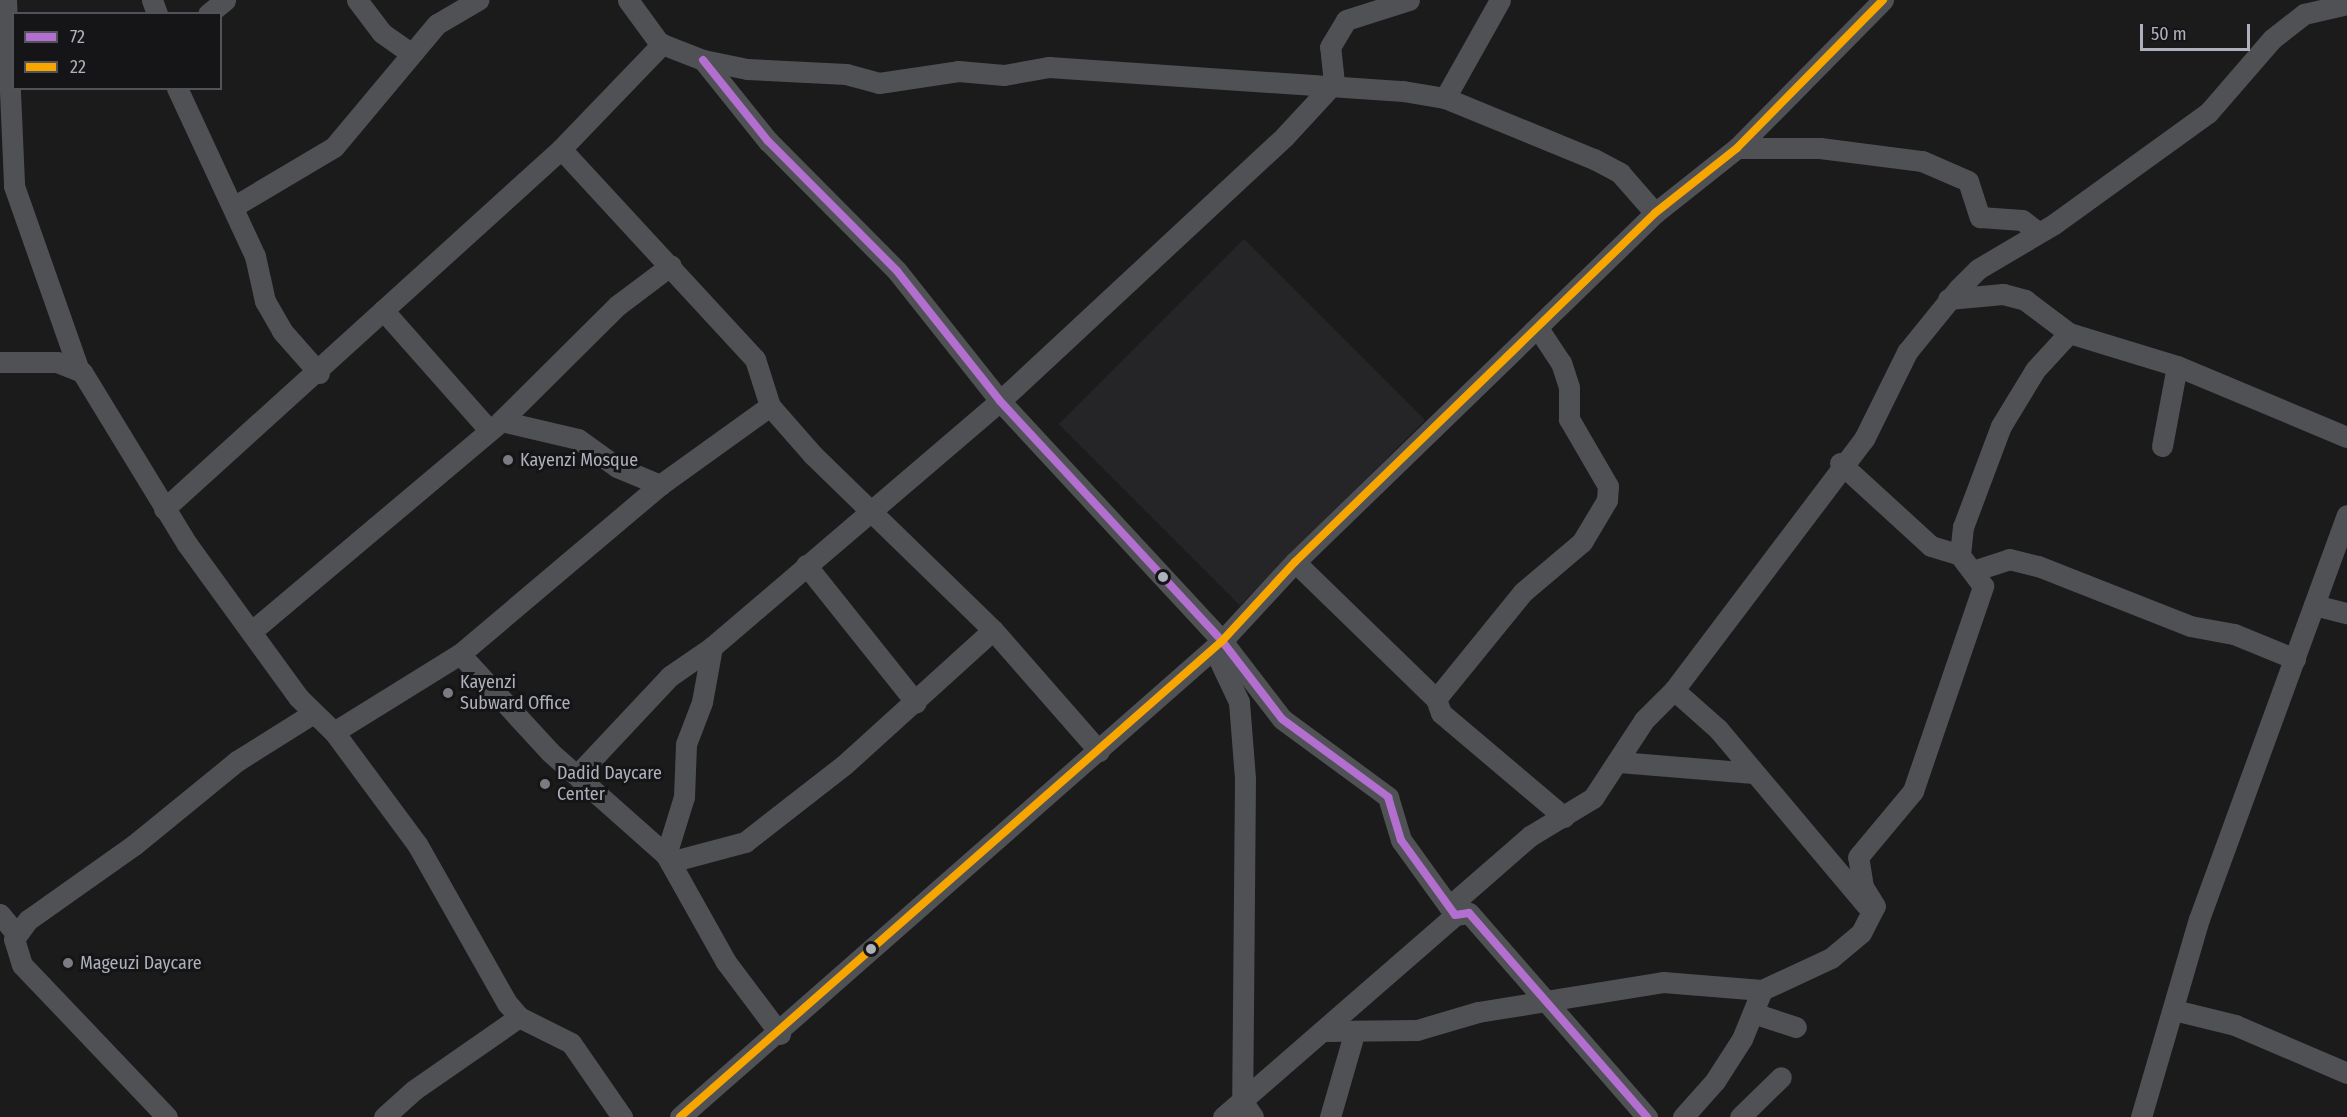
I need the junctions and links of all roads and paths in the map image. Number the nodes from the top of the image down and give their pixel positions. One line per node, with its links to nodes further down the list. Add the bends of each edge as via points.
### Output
1 (0, 0): 2 (street)
2 (6, 0): 19 (street)
3 (225, 0): 12 (street)
4 (357, 0): 14 (street, via 382,33)
5 (477, 0): 14 (street, via 450,13)
6 (628, 0): 13 (street)
7 (1409, 0): 16 (street, via 1346,21 1330,47)
8 (1500, 0): 18 (street)
9 (1883, 0): 20 (street)
10 (2324, 4): 11 (street); 24 (street, via 2272,39 2208,113)
11 (2347, 4)
12 (210, 12)
13 (660, 44): 15 (street); 21 (street)
14 (411, 53): 22 (street, via 340,142 314,163)
15 (703, 60): 16 (street, via 846,75 879,83 958,71 1004,75 1049,67); 34 (street, via 768,141 897,271)
16 (1334, 84): 18 (street); 34 (street)
17 (178, 90): 22 (street)
18 (1445, 98): 23 (street, via 1620,173)
19 (6, 141): 32 (street, via 16,194)
20 (1737, 148): 23 (street); 24 (street, via 1820,148 1922,161 1968,181 1980,217 2022,220)
21 (561, 149): 25 (street); 27 (street)
22 (233, 207): 33 (street, via 255,256 265,301 282,331)
23 (1655, 213): 28 (street)
24 (2038, 232): 26 (street, via 1978,269)
25 (671, 265): 35 (street, via 755,359); 36 (street, via 618,305)
26 (1948, 298): 29 (street, via 2004,294 2025,300); 39 (street, via 1907,352 1864,438)
27 (383, 310): 33 (street); 36 (street)
28 (1538, 328): 44 (street); 56 (street, via 1561,363 1569,387 1569,419 1608,486 1607,500 1582,542 1523,592)
29 (2069, 333): 31 (street); 45 (street, via 2036,370 2001,426 1963,527)
30 (0, 362): 32 (street)
31 (2177, 366): 37 (street); 38 (street)
32 (78, 368): 41 (street)
33 (319, 373): 41 (street)
34 (1000, 400): 42 (street); 51 (street)
35 (770, 406): 40 (street); 42 (street)
36 (495, 426): 40 (street, via 578,439 617,467); 50 (street)
37 (2347, 437)
38 (2162, 446)
39 (1840, 463): 45 (street, via 1931,546); 55 (street)
40 (660, 485): 53 (street)
41 (164, 509): 50 (street)
42 (867, 513): 46 (street); 49 (street)
43 (2347, 515): 47 (street)
44 (1295, 562): 51 (street); 56 (street)
45 (1967, 563): 54 (street, via 2009,560 2038,566 2190,626 2234,634); 67 (street, via 1983,586 1913,791 1858,857 1863,887 1875,906)
46 (806, 565): 52 (street); 57 (street)
47 (2314, 605): 48 (street); 54 (street)
48 (2347, 613)
49 (993, 630): 57 (street); 60 (street)
50 (252, 631): 58 (street)
51 (1218, 645): 60 (street); 66 (street, via 1282,719 1388,797 1401,840); 81 (street, via 1239,702 1245,779)
52 (712, 647): 63 (street, via 665,681); 65 (street, via 702,702 686,744 684,797)
53 (460, 654): 59 (street); 63 (street)
54 (2295, 659): 72 (street, via 2199,919)
55 (1674, 690): 61 (street, via 1644,720); 62 (street, via 1718,729)
56 (1436, 699): 64 (street, via 1441,713)
57 (916, 703): 65 (street, via 745,842)
58 (312, 714): 59 (street); 69 (street, via 237,761)
59 (334, 732): 74 (street, via 417,844 452,914)
60 (1098, 751): 77 (street)
61 (1619, 762): 62 (street); 64 (street, via 1593,798)
62 (1754, 773): 67 (street)
63 (577, 775): 65 (street)
64 (1564, 817): 66 (street, via 1530,836)
65 (668, 858): 77 (street, via 726,962)
66 (1453, 910): 71 (street, via 1469,913); 76 (street)
67 (1872, 913): 70 (street, via 1861,933 1831,958)
68 (0, 914): 69 (street)
69 (16, 934): 83 (street, via 13,946 22,965)
70 (1762, 990): 71 (street, via 1663,982); 73 (street)
71 (1548, 1003): 78 (street, via 1478,1012 1417,1030); 82 (street)
72 (2174, 1010): 79 (street, via 2235,1025); 91 (street)
73 (1753, 1013): 75 (street); 89 (street, via 1716,1081)
74 (519, 1017): 84 (street, via 414,1090); 85 (street, via 571,1043)
75 (1796, 1027)
76 (1326, 1030): 78 (street); 81 (street)
77 (780, 1034): 86 (street)
78 (1354, 1034): 88 (street)
79 (2347, 1073)
80 (1780, 1077): 90 (street)
81 (1247, 1109): 87 (street)
82 (1640, 1115)
83 (167, 1117)
84 (384, 1117)
85 (622, 1117)
86 (680, 1117)
87 (1223, 1117)
88 (1330, 1117)
89 (1683, 1117)
90 (1740, 1117)
91 (2141, 1117)

